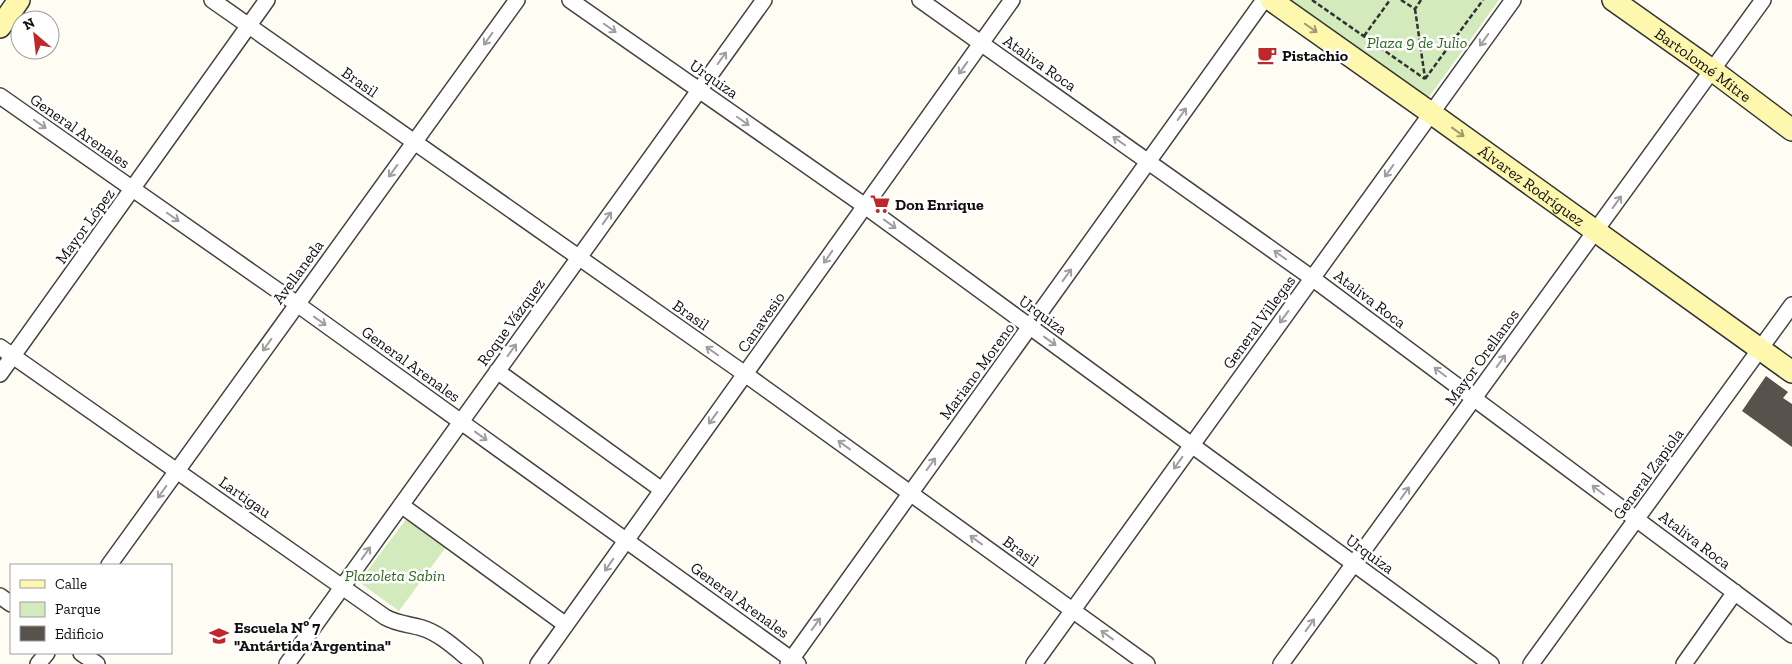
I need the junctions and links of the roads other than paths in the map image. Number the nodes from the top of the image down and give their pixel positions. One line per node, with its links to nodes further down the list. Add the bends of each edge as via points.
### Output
1 (19, 0): 14 (main road)
2 (212, 0): 15 (street, Brasil)
3 (267, 0): 15 (street, Mayor López)
4 (517, 0): 22 (street, Avellaneda, one-way to 22)
5 (570, 0): 18 (street, Urquiza, one-way to 18)
6 (764, 0): 18 (street, Roque Vázquez, one-way to 6)
7 (920, 0): 16 (street, Ataliva Roca)
8 (1012, 0): 16 (street, Canavesio)
9 (1264, 0): 23 (street, Mariano Moreno, one-way to 9)
10 (1271, 0): 20 (main road, Álvarez Rodríguez, one-way to 20)
11 (1513, 0): 20 (street, General Villegas, one-way to 20)
12 (1613, 0): 17 (main road, Bartolomé Mitre)
13 (1763, 0): 17 (street, Mayor Orellanos)
14 (0, 26)
15 (249, 26): 22 (street, Brasil); 24 (street, Mayor López)
16 (981, 43): 23 (street, Ataliva Roca, one-way to 16); 25 (street, Canavesio, one-way to 25)
17 (1712, 70): 21 (main road, Bartolomé Mitre); 26 (street, Mayor Orellanos, one-way to 17)
18 (699, 90): 25 (street, Urquiza, one-way to 25); 27 (street, Roque Vázquez, one-way to 18)
19 (0, 96): 24 (street, General Arenales, one-way to 24)
20 (1431, 113): 26 (main road, Álvarez Rodríguez, one-way to 26); 28 (street, General Villegas, one-way to 28)
21 (1792, 130)
22 (414, 142): 27 (street, Brasil); 29 (street, Avellaneda, one-way to 29)
23 (1148, 161): 28 (street, Ataliva Roca, one-way to 23); 31 (street, Mariano Moreno, one-way to 23)
24 (132, 189): 29 (street, General Arenales, one-way to 29); 34 (street, Mayor López)
25 (865, 206): 31 (street, Urquiza, one-way to 31); 38 (street, Canavesio, one-way to 38)
26 (1596, 230): 33 (main road, Álvarez Rodríguez); 39 (street, Mayor Orellanos, one-way to 26)
27 (579, 257): 35 (street, Roque Vázquez, one-way to 27); 38 (street, Brasil, one-way to 27)
28 (1312, 278): 39 (street, Ataliva Roca, one-way to 28); 41 (street, General Villegas, one-way to 41)
29 (297, 304): 40 (street, General Arenales, one-way to 40); 42 (street, Avellaneda, one-way to 42)
30 (1792, 304): 33 (street, General Zapiola)
31 (1030, 326): 41 (street, Urquiza, one-way to 41); 44 (street, Mariano Moreno, one-way to 31)
32 (0, 347): 34 (street, Lartigau)
33 (1760, 348): 36 (main road, Álvarez Rodríguez); 46 (street, General Zapiola)
34 (13, 356): 37 (street, Mayor López); 42 (street, Lartigau)
35 (497, 371): 40 (street, Roque Vázquez); 43 (street)
36 (1792, 372)
37 (0, 374)
38 (745, 374): 43 (street, Canavesio, one-way to 43); 44 (street, Brasil, one-way to 38)
39 (1474, 398): 46 (street, Ataliva Roca, one-way to 39); 49 (street, Mayor Orellanos, one-way to 39)
40 (461, 422): 45 (street, Roque Vázquez); 47 (street, General Arenales, one-way to 47)
41 (1192, 445): 49 (street, Urquiza); 52 (street, General Villegas, one-way to 52)
42 (177, 471): 48 (street, Avellaneda, one-way to 48); 50 (street, Lartigau)
43 (662, 490): 47 (street, Canavesio)
44 (910, 493): 52 (street, Brasil, one-way to 44); 56 (street, Mariano Moreno, one-way to 44)
45 (401, 505): 50 (street, Roque Vázquez, one-way to 45); 53 (street)
46 (1637, 519): 51 (street, Ataliva Roca); 65 (street, General Zapiola)
47 (626, 540): 53 (street, Canavesio, one-way to 53); 56 (street, General Arenales)
48 (110, 564)
49 (1354, 564): 63 (street, Mayor Orellanos, one-way to 49); 64 (street, Urquiza)
50 (342, 587): 58 (street, Roque Vázquez); 59 (street, Lartigau, via 391,621 434,634)
51 (1735, 592): 54 (street, Ataliva Roca); 66 (street)
52 (1072, 610): 61 (street, General Villegas); 62 (street, Brasil, one-way to 52)
53 (566, 625): 60 (street, Canavesio)
54 (1792, 635)
55 (82, 654): 57 (street)
56 (792, 662)
57 (97, 664)
58 (287, 664)
59 (474, 664)
60 (538, 664)
61 (1034, 664)
62 (1147, 664)
63 (1281, 664)
64 (1492, 664)
65 (1531, 664)
66 (1684, 664)

